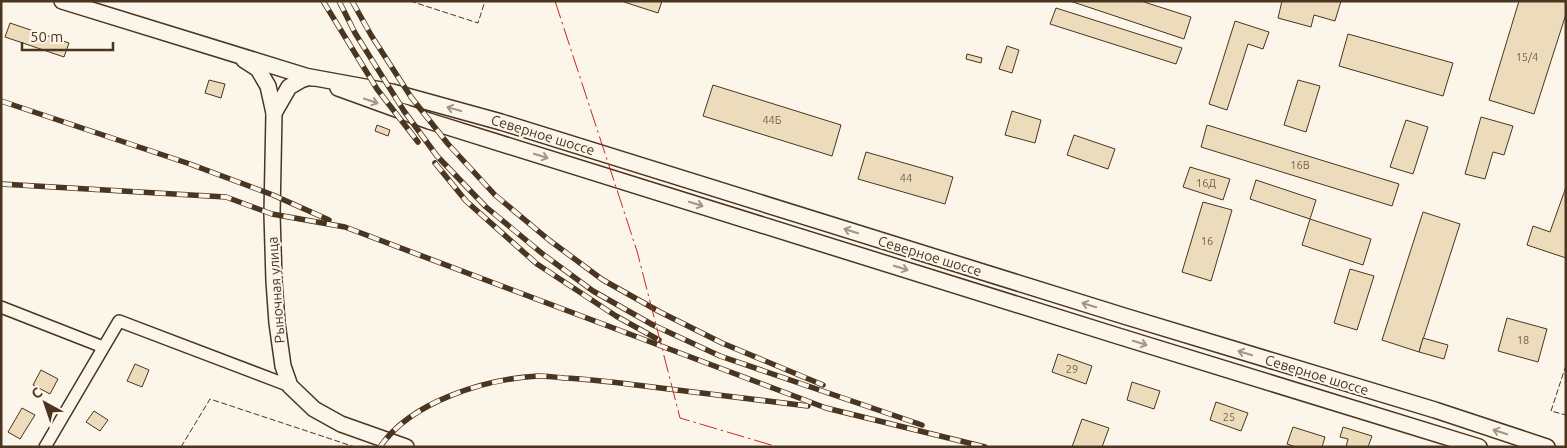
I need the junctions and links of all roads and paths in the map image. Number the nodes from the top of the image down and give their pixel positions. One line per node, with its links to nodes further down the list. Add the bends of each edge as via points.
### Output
1 (62, 1): 2 (main road, Северное шоссе)
2 (235, 54): 3 (main road, Северное шоссе); 4 (main road, via 258,69 268,86)
3 (310, 77): 4 (main road, Рыночная улица, via 289,87); 6 (main road, Северное шоссе, one-way to 3, via 501,122 392,92); 7 (main road, Северное шоссе, one-way to 7, via 429,121)
4 (274, 113): 9 (main road, Рыночная улица, via 272,214 276,323)
5 (1, 307): 8 (street)
6 (1124, 316): 7 (main road); 10 (main road, Северное шоссе, one-way to 6)
7 (1118, 336): 11 (main road, Северное шоссе, one-way to 11)
8 (103, 347): 9 (street, via 119,321); 12 (street)
9 (290, 386): 13 (main road, Рыночная улица, via 314,409 341,424)
10 (1436, 410): 11 (main road); 15 (main road, Северное шоссе, one-way to 10)
11 (1429, 431): 14 (main road, Северное шоссе)
12 (45, 447)
13 (406, 447)
14 (1479, 447)
15 (1547, 447)

